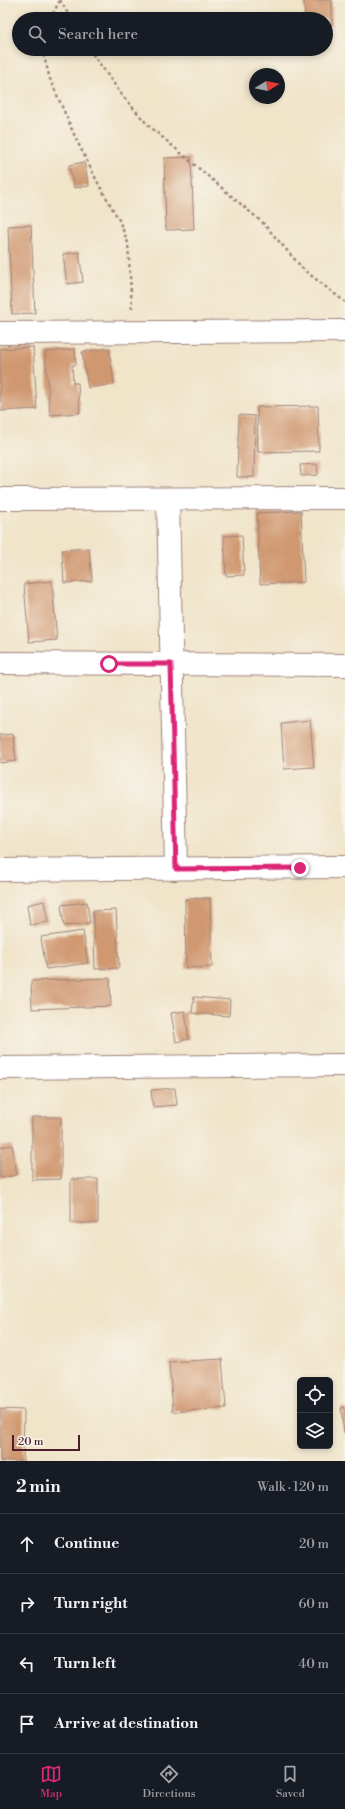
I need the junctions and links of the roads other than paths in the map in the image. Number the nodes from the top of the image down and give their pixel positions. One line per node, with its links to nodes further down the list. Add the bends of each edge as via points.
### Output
1 (345, 331): 2 (street)
2 (0, 333)
3 (345, 498): 5 (street)
4 (0, 499): 5 (street)
5 (168, 499): 7 (street)
6 (0, 663): 7 (street)
7 (171, 664): 8 (street); 10 (street)
8 (345, 665)
9 (345, 867): 10 (street)
10 (176, 869): 11 (street)
11 (0, 870)
12 (345, 1065): 13 (street)
13 (0, 1068)

